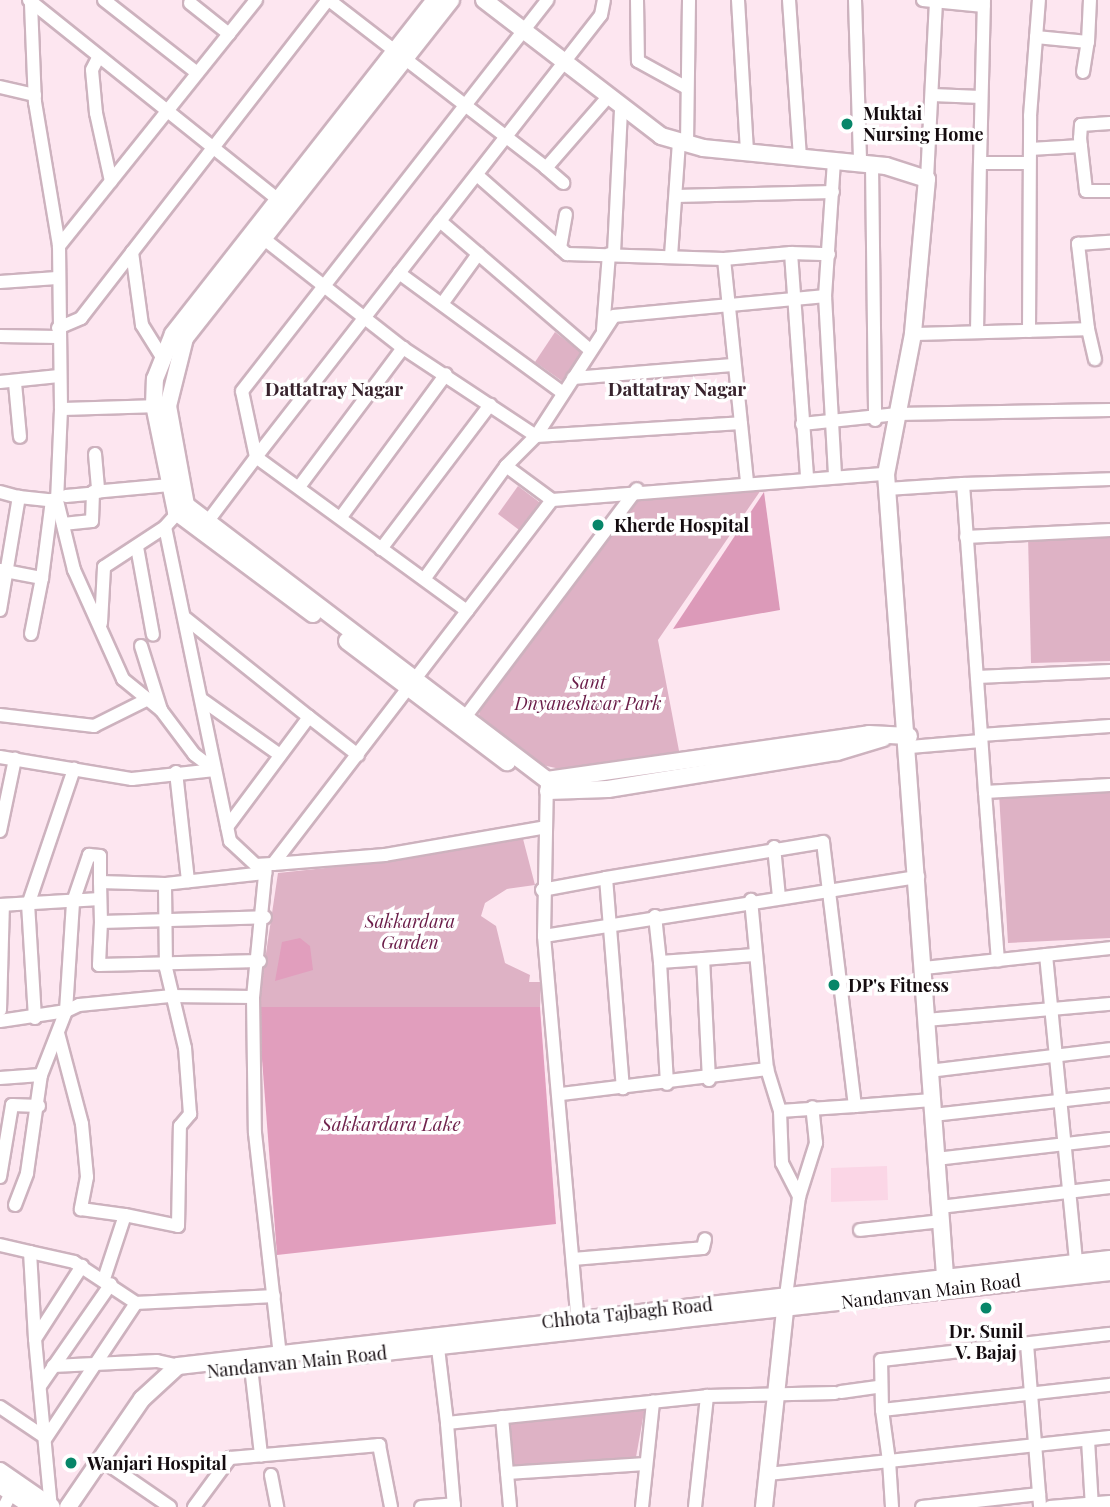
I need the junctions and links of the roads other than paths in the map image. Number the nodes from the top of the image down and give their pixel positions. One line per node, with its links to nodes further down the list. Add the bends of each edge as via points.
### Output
1 (104, 0): 28 (street)
2 (256, 0): 21 (street)
3 (329, 0): 24 (street); 41 (street)
4 (435, 0): 24 (main road)
5 (451, 0): 24 (main road)
6 (484, 0): 20 (main road)
7 (547, 0): 20 (street)
8 (604, 0): 26 (street, via 601,15)
9 (637, 0): 30 (street, via 638,61)
10 (689, 0): 30 (street)
11 (738, 0): 43 (street)
12 (789, 0): 44 (street)
13 (855, 0): 48 (street)
14 (932, 0): 19 (street); 32 (street)
15 (1039, 0): 22 (street)
16 (1090, 0): 23 (street)
17 (190, 1): 21 (street)
18 (31, 2): 25 (street); 31 (street)
19 (984, 3): 33 (street)
20 (526, 29): 26 (main road); 35 (street)
21 (229, 34): 28 (street)
22 (1036, 37): 23 (street); 42 (street)
23 (1088, 42): 27 (street)
24 (402, 52): 35 (street); 57 (main road)
25 (98, 58): 36 (street); 52 (street, via 92,70 96,113)
26 (564, 61): 34 (main road); 38 (street)
27 (1083, 72)
28 (197, 73): 36 (street)
29 (0, 87): 31 (street)
30 (687, 88): 39 (street)
31 (35, 95): 62 (street)
32 (932, 95): 33 (street); 51 (street)
33 (981, 97): 46 (street)
34 (614, 103): 39 (main road); 49 (street); 65 (street)
35 (465, 104): 38 (street); 74 (street)
36 (166, 112): 41 (street); 52 (street)
37 (1110, 123): 40 (street, via 1081,125)
38 (506, 136): 49 (street); 50 (street)
39 (683, 143): 43 (main road); 56 (street)
40 (1081, 146): 42 (street); 54 (street, via 1086,191)
41 (212, 149): 57 (street); 64 (street)
42 (1030, 149): 47 (street)
43 (747, 152): 44 (main road)
44 (800, 158): 45 (main road)
45 (834, 161): 48 (main road); 55 (street)
46 (980, 163): 47 (street); 84 (street)
47 (1029, 163): 82 (street)
48 (866, 164): 51 (main road); 103 (street)
49 (546, 168): 53 (street)
50 (477, 175): 59 (street); 63 (street)
51 (927, 179): 85 (main road)
52 (111, 181): 62 (street)
53 (563, 183)
54 (1110, 191)
55 (834, 192): 56 (street); 68 (street)
56 (676, 196): 69 (street)
57 (282, 203): 60 (main road); 89 (main road)
58 (566, 215): 63 (street)
59 (440, 221): 67 (street); 71 (street)
60 (264, 239): 74 (street); 99 (main road, via 185,338)
61 (1110, 242): 80 (street, via 1078,244)
62 (59, 246): 72 (street)
63 (560, 248): 65 (street, via 567,254)
64 (132, 252): 83 (street, via 81,318); 89 (street, via 142,325)
65 (611, 253): 69 (street); 81 (street)
66 (791, 253): 68 (street); 70 (street); 76 (street)
67 (478, 254): 77 (street); 88 (street)
68 (829, 254): 75 (street)
69 (671, 256): 70 (street)
70 (724, 259): 78 (street)
71 (399, 273): 77 (street); 79 (street)
72 (57, 278): 73 (street); 83 (street)
73 (0, 282)
74 (324, 285): 79 (street); 110 (street, via 242,391)
75 (825, 296): 76 (street); 105 (street)
76 (791, 300): 78 (street); 106 (street)
77 (442, 304): 97 (street)
78 (727, 307): 81 (street, via 626,313 614,316); 91 (street)
79 (364, 317): 87 (street); 110 (street)
80 (1088, 329): 82 (street); 90 (street)
81 (603, 331): 88 (street)
82 (1029, 331): 84 (street)
83 (58, 332): 86 (street); 93 (street)
84 (977, 332): 85 (street)
85 (913, 334): 102 (main road)
86 (0, 336)
87 (403, 348): 92 (street); 119 (street)
88 (590, 350): 94 (street)
89 (162, 357): 99 (main road)
90 (1096, 359)
91 (732, 365): 94 (street); 104 (street)
92 (446, 374): 98 (street); 127 (street)
93 (58, 376): 96 (street); 100 (street)
94 (573, 378): 97 (street)
95 (0, 382): 96 (street)
96 (15, 383): 108 (street)
97 (563, 393): 107 (street)
98 (490, 405): 107 (street); 134 (street)
99 (161, 406): 100 (street); 118 (main road); 126 (main road)
100 (61, 409): 124 (street)
101 (1110, 410): 102 (street)
102 (897, 414): 103 (street); 115 (main road)
103 (875, 420): 105 (street)
104 (741, 423): 107 (street); 116 (street)
105 (832, 423): 106 (street); 112 (street)
106 (802, 424): 113 (street)
107 (536, 436): 111 (street)
108 (20, 438)
109 (95, 454): 122 (street)
110 (256, 457): 119 (street); 129 (street)
111 (506, 467): 125 (street); 137 (street)
112 (835, 477): 113 (street); 115 (street)
113 (807, 478): 116 (street)
114 (1110, 478): 117 (street)
115 (887, 482): 117 (street); 156 (main road)
116 (747, 483): 120 (street)
117 (963, 484): 132 (street)
118 (170, 485): 122 (street); 126 (main road)
119 (299, 488): 127 (street)
120 (638, 489): 125 (street); 152 (street)
121 (0, 492): 123 (street)
122 (94, 493): 124 (street); 128 (street, via 92,526)
123 (19, 498): 124 (street); 135 (street)
124 (58, 499): 128 (street); 136 (street)
125 (552, 500): 139 (street)
126 (181, 509): 129 (main road); 130 (street)
127 (341, 517): 134 (street)
128 (63, 524): 141 (street, via 74,570)
129 (204, 526): 147 (main road)
130 (165, 527): 133 (street); 140 (street)
131 (1110, 530): 132 (street)
132 (966, 537): 146 (street)
133 (137, 547): 141 (street, via 101,572); 143 (street)
134 (381, 549): 137 (street)
135 (4, 571): 136 (street); 138 (street)
136 (42, 578): 142 (street)
137 (425, 578): 139 (street)
138 (0, 610)
139 (467, 611): 147 (street)
140 (184, 617): 148 (street); 153 (street)
141 (101, 623): 149 (street, via 123,679)
142 (31, 634)
143 (153, 635)
144 (141, 646): 150 (street)
145 (1110, 671): 146 (street)
146 (977, 677): 155 (street)
147 (411, 684): 152 (main road); 157 (main road); 159 (street)
148 (201, 699): 158 (street); 163 (street)
149 (146, 700): 150 (street); 151 (street, via 94,726)
150 (161, 710): 163 (street, via 194,754)
151 (0, 715)
152 (466, 716): 157 (main road)
153 (309, 717): 158 (street); 159 (street)
154 (1110, 726): 155 (street)
155 (981, 738): 156 (street); 167 (street)
156 (909, 741): 165 (main road, via 869,734 701,767); 173 (main road)
157 (497, 748): 165 (main road)
158 (280, 755): 168 (street)
159 (358, 755): 172 (street)
160 (0, 757): 161 (street)
161 (15, 760): 162 (street); 170 (street)
162 (74, 769): 164 (street, via 132,779); 185 (street)
163 (215, 770): 164 (street); 168 (street)
164 (176, 772): 175 (street)
165 (545, 785): 169 (street)
166 (1110, 785): 167 (street)
167 (985, 792): 196 (street)
168 (227, 827): 172 (street, via 230,841 256,865)
169 (541, 828): 172 (street, via 385,855); 179 (street)
170 (0, 831)
171 (774, 847): 174 (street); 178 (street, via 823,842); 180 (street)
172 (268, 867): 175 (street); 187 (street)
173 (918, 877): 178 (street); 200 (main road)
174 (606, 878): 179 (street); 190 (street)
175 (188, 881): 177 (street)
176 (100, 882): 177 (street); 181 (street); 183 (street, via 100,856 89,855)
177 (165, 884): 189 (street)
178 (831, 889): 180 (street); 225 (street)
179 (542, 890): 191 (street)
180 (779, 897): 182 (street)
181 (100, 899): 183 (street); 188 (street)
182 (751, 900): 186 (street); 193 (street)
183 (73, 902): 185 (street); 205 (street)
184 (2, 905): 185 (street); 204 (street)
185 (28, 905): 207 (street)
186 (655, 916): 190 (street); 198 (street)
187 (265, 917): 189 (street); 197 (street)
188 (101, 922): 189 (street); 199 (street, via 99,965)
189 (166, 923): 199 (street)
190 (610, 924): 191 (street); 219 (street)
191 (544, 936): 220 (street)
192 (1110, 948): 194 (street)
193 (754, 954): 195 (street); 213 (street)
194 (1046, 955): 196 (street); 206 (street)
195 (703, 959): 198 (street); 217 (street)
196 (998, 960): 200 (street)
197 (260, 961): 199 (street); 202 (street)
198 (660, 962): 218 (street)
199 (166, 968): 201 (street)
200 (924, 968): 208 (main road)
201 (170, 996): 202 (street); 205 (street); 240 (street, via 185,1048 190,1114 180,1126 178,1226)
202 (253, 997): 252 (street, via 255,1133)
203 (1110, 1004): 206 (street)
204 (0, 1010)
205 (66, 1010): 207 (street); 210 (street)
206 (1051, 1011): 208 (street); 212 (street)
207 (35, 1018): 209 (street)
208 (926, 1020): 214 (main road)
209 (0, 1021)
210 (58, 1033): 215 (street); 240 (street, via 82,1124 87,1177 81,1209)
211 (1110, 1049): 212 (street)
212 (1056, 1055): 214 (street); 222 (street)
213 (767, 1069): 217 (street); 228 (street)
214 (929, 1071): 227 (main road)
215 (41, 1074): 216 (street); 224 (street)
216 (0, 1078)
217 (709, 1080): 218 (street)
218 (667, 1084): 219 (street)
219 (622, 1088): 220 (street)
220 (561, 1094): 245 (street)
221 (1110, 1096): 222 (street)
222 (1060, 1101): 227 (street); 230 (street)
223 (6, 1105): 224 (street); 231 (street)
224 (38, 1106): 232 (street)
225 (855, 1106): 226 (street); 227 (street)
226 (812, 1107): 228 (street); 237 (street, via 816,1143)
227 (932, 1107): 233 (main road)
228 (780, 1111): 237 (street, via 782,1163)
229 (1110, 1139): 230 (street)
230 (1065, 1144): 233 (street); 236 (street)
231 (3, 1145): 232 (street); 234 (street)
232 (32, 1148): 238 (street)
233 (936, 1159): 239 (main road)
234 (0, 1177)
235 (1110, 1187): 236 (street)
236 (1069, 1192): 239 (street); 248 (street)
237 (799, 1197): 253 (street)
238 (15, 1205)
239 (940, 1214): 241 (street); 251 (main road)
240 (125, 1215): 250 (street)
241 (860, 1230)
242 (705, 1239): 245 (street, via 703,1248)
243 (3, 1250): 244 (street)
244 (30, 1252): 247 (street); 257 (street)
245 (573, 1259): 255 (street)
246 (1110, 1259): 248 (main road)
247 (82, 1266): 250 (street); 257 (street)
248 (1077, 1269): 249 (main road); 251 (main road, Nandanvan Main Road)
249 (1110, 1272)
250 (107, 1282): 254 (street); 262 (street)
251 (945, 1283): 253 (main road, Nandanvan Main Road)
252 (274, 1296): 254 (street); 260 (street)
253 (786, 1302): 255 (main road, Chhota Tajbagh Road); 268 (main road)
254 (136, 1303): 261 (street)
255 (578, 1324): 258 (main road)
256 (1110, 1334): 259 (street)
257 (36, 1339): 266 (street)
258 (438, 1341): 260 (main road); 275 (street)
259 (1027, 1343): 267 (street, via 881,1360); 269 (street)
260 (280, 1359): 263 (main road); 264 (main road, Nandanvan Main Road)
261 (95, 1365): 262 (street); 263 (street, via 157,1361); 277 (street)
262 (53, 1366): 266 (street)
263 (178, 1366): 295 (main road, via 142,1399)
264 (251, 1367): 280 (street); 283 (main road, Nandanvan Main Road, via 176,1377 155,1396)
265 (1110, 1385): 269 (street)
266 (40, 1386): 277 (street)
267 (878, 1387): 268 (street, via 838,1393); 273 (street)
268 (779, 1391): 270 (street); 286 (main road)
269 (1032, 1394): 273 (street); 279 (street)
270 (707, 1396): 271 (street); 304 (street)
271 (653, 1402): 274 (street); 282 (street)
272 (0, 1408): 277 (street)
273 (882, 1410): 281 (street)
274 (502, 1417): 275 (street); 285 (street)
275 (447, 1423): 291 (street)
276 (1110, 1437): 278 (street)
277 (46, 1438): 294 (street)
278 (1088, 1440): 279 (street); 292 (street)
279 (1035, 1444): 281 (street); 289 (street)
280 (261, 1455): 298 (street, via 230,1458); 300 (street, via 379,1445)
281 (889, 1461): 286 (street); 306 (street)
282 (646, 1464): 285 (street); 303 (street)
283 (109, 1465): 296 (main road, Nandanvan Main Road); 297 (street)
284 (0, 1471): 288 (main road)
285 (507, 1473): 302 (street)
286 (768, 1474): 305 (main road)
287 (271, 1475): 299 (street)
288 (6, 1493): 293 (main road); 294 (main road)
289 (1040, 1501): 307 (street)
290 (1110, 1502): 292 (street)
291 (454, 1505): 301 (street)
292 (1092, 1505): 308 (street)
293 (33, 1507)
294 (52, 1507)
295 (68, 1507)
296 (80, 1507)
297 (170, 1507)
298 (194, 1507)
299 (276, 1507)
300 (391, 1507)
301 (421, 1507)
302 (510, 1507)
303 (642, 1507)
304 (695, 1507)
305 (764, 1507)
306 (892, 1507)
307 (922, 1507)
308 (1050, 1507)

